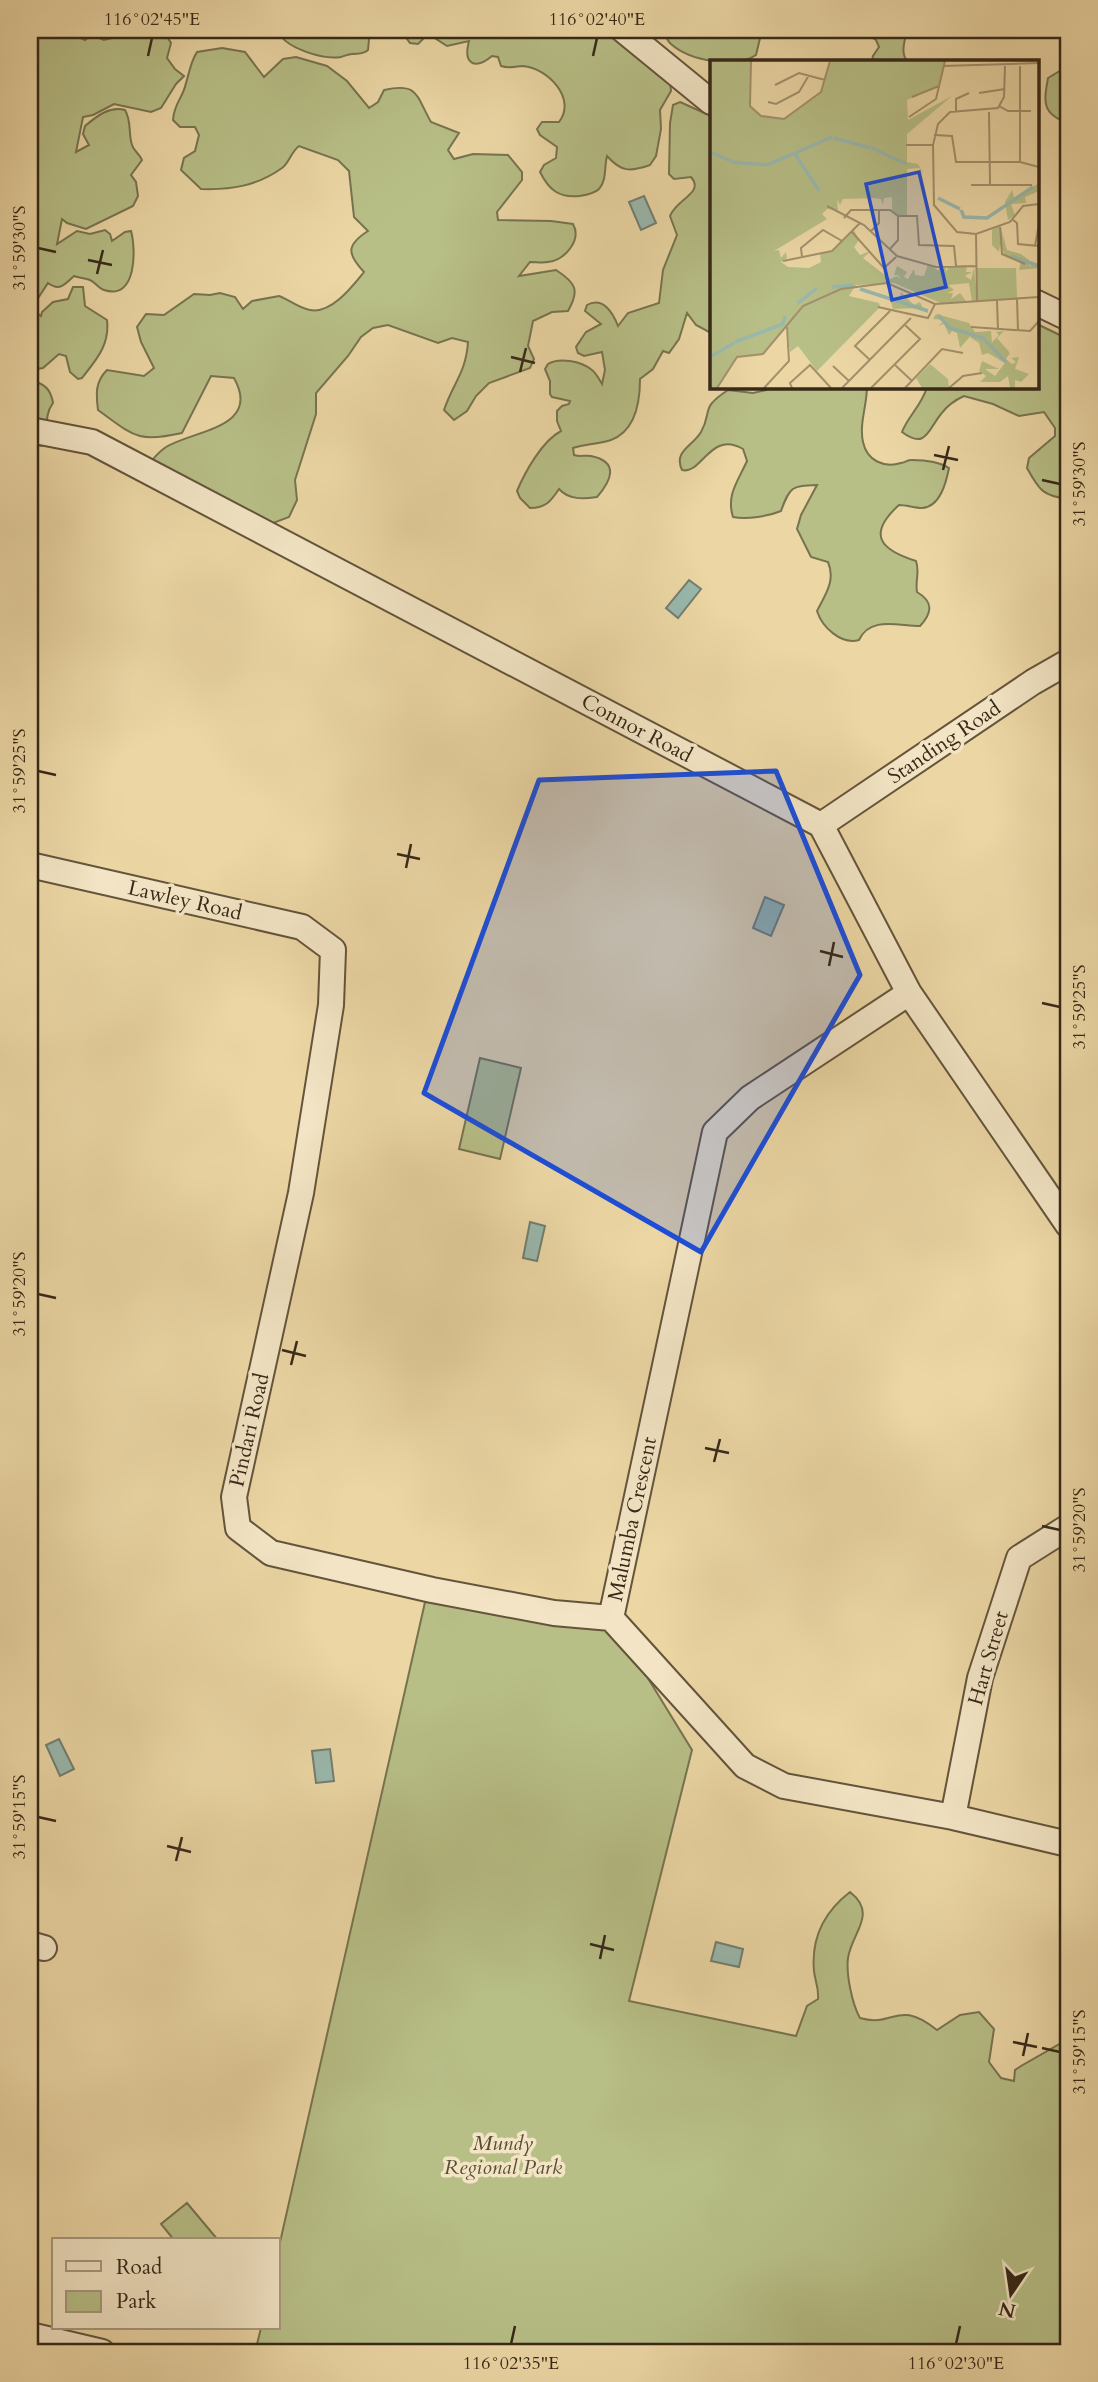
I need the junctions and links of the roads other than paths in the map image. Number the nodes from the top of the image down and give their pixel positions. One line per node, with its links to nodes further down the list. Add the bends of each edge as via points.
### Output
1 (623, 30): 2 (street)
2 (710, 101)
3 (1038, 303): 4 (street)
4 (1068, 317)
5 (30, 429): 7 (street, Connor Road, via 92,443)
6 (1068, 662): 7 (street, Standing Road)
7 (821, 825): 10 (street)
8 (30, 865): 9 (street, Lawley Road, via 302,927)
9 (333, 950): 13 (street, Pindari Road, via 331,1005 301,1193 234,1497 238,1528 271,1553 554,1613)
10 (909, 993): 11 (street); 13 (street, Malumba Crescent, via 750,1098 715,1132)
11 (1068, 1225)
12 (1068, 1528): 14 (street, Hart Street, via 1018,1558 980,1678)
13 (611, 1618): 14 (street, Malumba Crescent, via 745,1766 784,1786)
14 (953, 1817): 15 (street, Malumba Crescent)
15 (1068, 1844)
16 (30, 2334): 17 (street)
17 (102, 2352)

